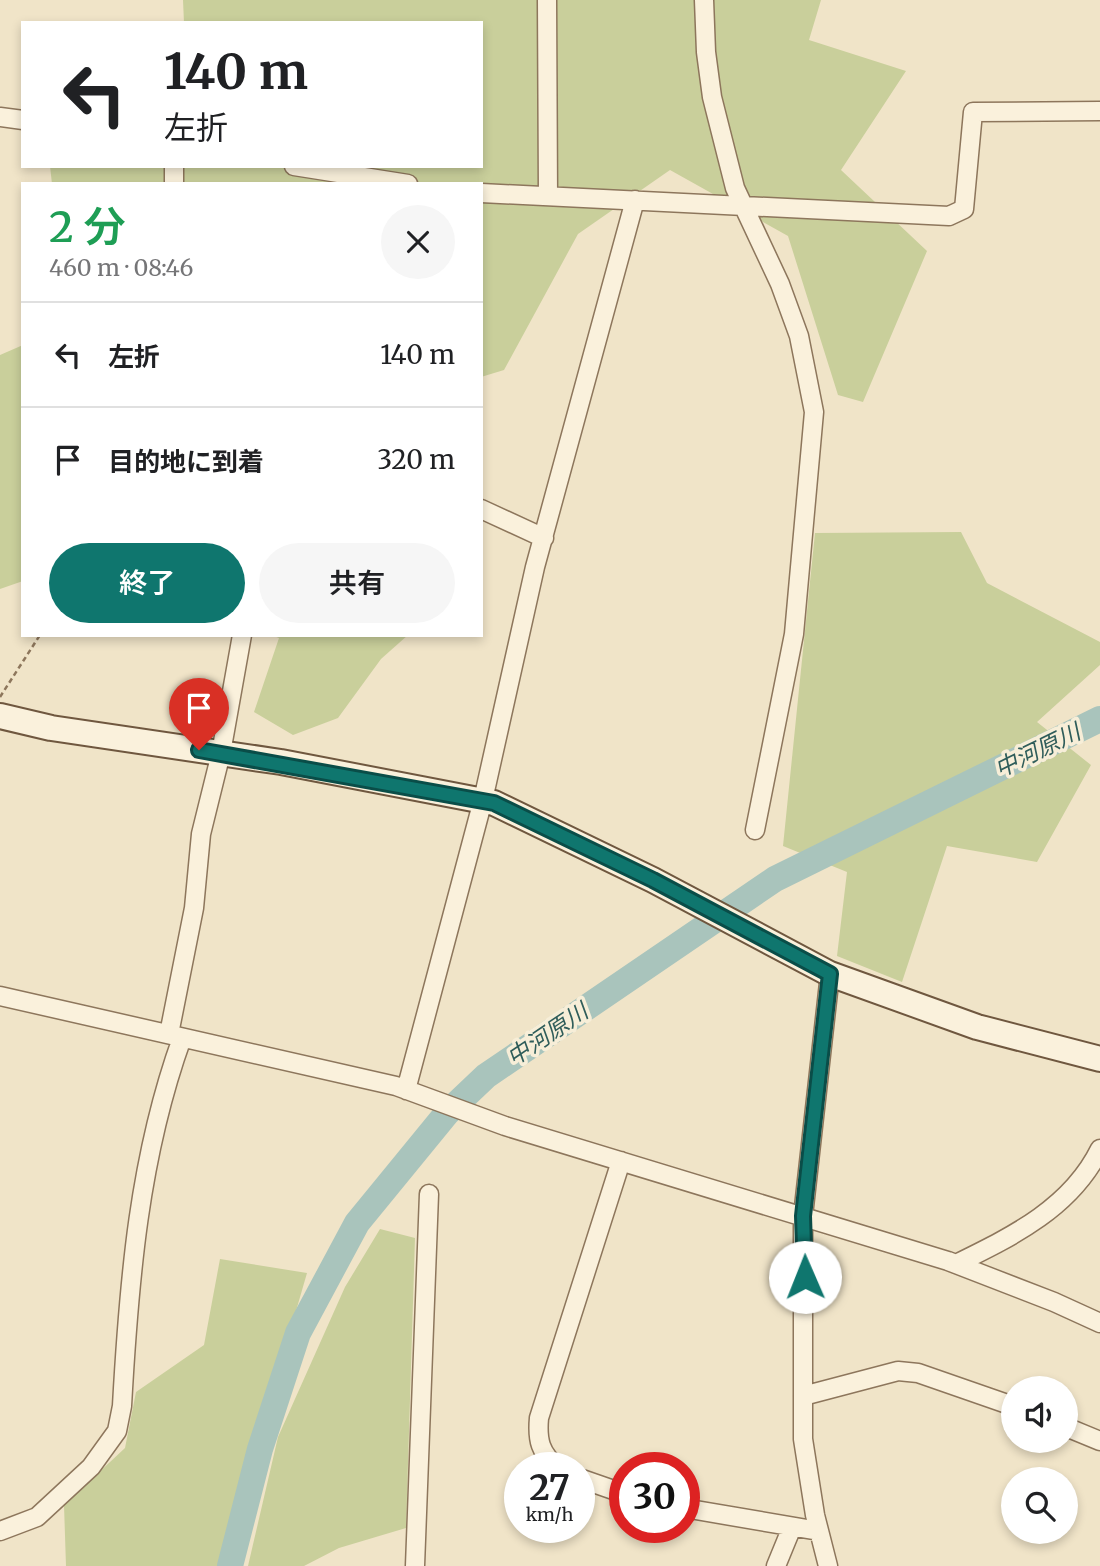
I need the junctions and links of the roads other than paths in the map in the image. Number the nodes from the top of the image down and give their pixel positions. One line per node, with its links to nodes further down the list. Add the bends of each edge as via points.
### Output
1 (547, 0): 9 (street)
2 (704, 0): 11 (street, via 712,97)
3 (1100, 111): 11 (street, via 973,112 964,209 949,216)
4 (0, 117): 5 (street)
5 (21, 120)
6 (307, 168): 7 (street)
7 (395, 182)
8 (483, 193): 9 (street)
9 (548, 196): 10 (street)
10 (635, 200): 11 (street); 13 (street)
11 (744, 207): 18 (street, via 799,336 814,412 794,634)
12 (483, 510): 13 (street)
13 (544, 538): 17 (street)
14 (242, 637): 16 (street)
15 (0, 716): 16 (main road)
16 (221, 753): 17 (main road); 21 (street, via 201,835)
17 (483, 800): 19 (main road, via 556,832); 23 (street)
18 (755, 830)
19 (830, 974): 22 (main road, via 977,1027); 27 (street)
20 (0, 996): 21 (street)
21 (175, 1036): 23 (street); 37 (street, via 152,1134 134,1245 117,1431 106,1451 37,1517)
22 (1100, 1059)
23 (406, 1090): 25 (street)
24 (1100, 1149): 28 (street, via 1074,1189 1041,1217)
25 (621, 1161): 27 (street); 34 (street, via 539,1418 537,1440)
26 (429, 1194): 39 (street)
27 (803, 1216): 28 (street); 30 (street)
28 (956, 1264): 29 (street)
29 (1100, 1323)
30 (803, 1396): 31 (street, via 898,1371 918,1373); 38 (street, via 803,1439)
31 (1001, 1402)
32 (1078, 1432): 33 (street)
33 (1100, 1441)
34 (544, 1452)
35 (700, 1511): 36 (street)
36 (792, 1527): 38 (street); 40 (street)
37 (0, 1531)
38 (819, 1531): 41 (street)
39 (415, 1566)
40 (776, 1566)
41 (828, 1566)

